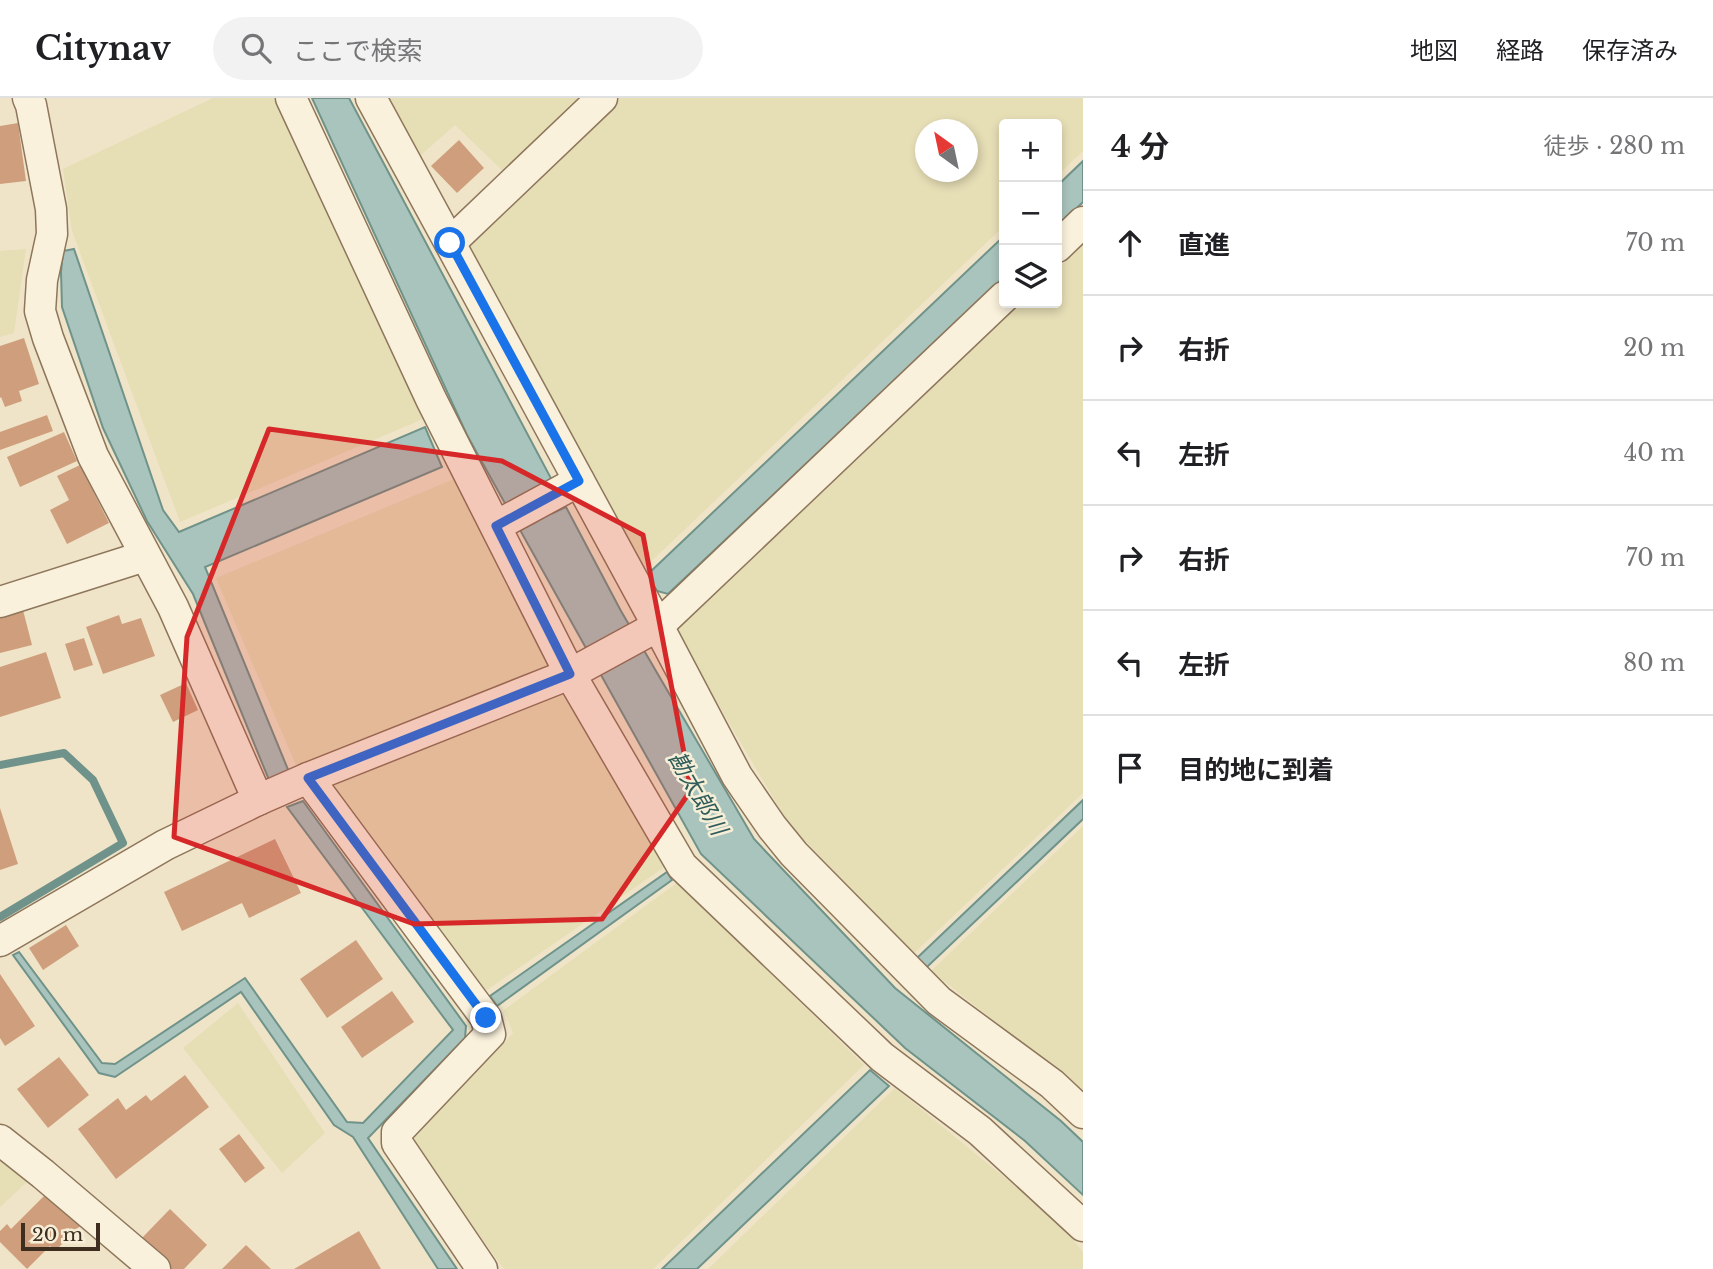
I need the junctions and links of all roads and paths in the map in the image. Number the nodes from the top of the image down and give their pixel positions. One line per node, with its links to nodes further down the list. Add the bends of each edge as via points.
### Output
1 (28, 98): 11 (street, via 51,209 52,234 41,280 40,311 93,456)
2 (291, 98): 10 (street, via 431,399)
3 (371, 98): 6 (street)
4 (602, 98): 6 (street)
5 (1083, 222): 7 (street)
6 (450, 243): 9 (street)
7 (1059, 245)
8 (999, 302): 13 (street)
9 (579, 481): 10 (street); 13 (street)
10 (496, 526): 14 (street)
11 (145, 556): 12 (street); 16 (street, via 173,607)
12 (0, 602)
13 (658, 626): 14 (street); 18 (street, via 737,776 794,853 939,1001)
14 (570, 674): 15 (street); 20 (street, via 682,866 882,1057 980,1131)
15 (308, 778): 16 (street); 22 (street, via 486,1018 490,1034 397,1132 397,1143)
16 (258, 800): 17 (street, via 164,845)
17 (0, 941)
18 (1083, 1112)
19 (0, 1140): 21 (street)
20 (1083, 1226)
21 (155, 1269)
22 (482, 1269)

